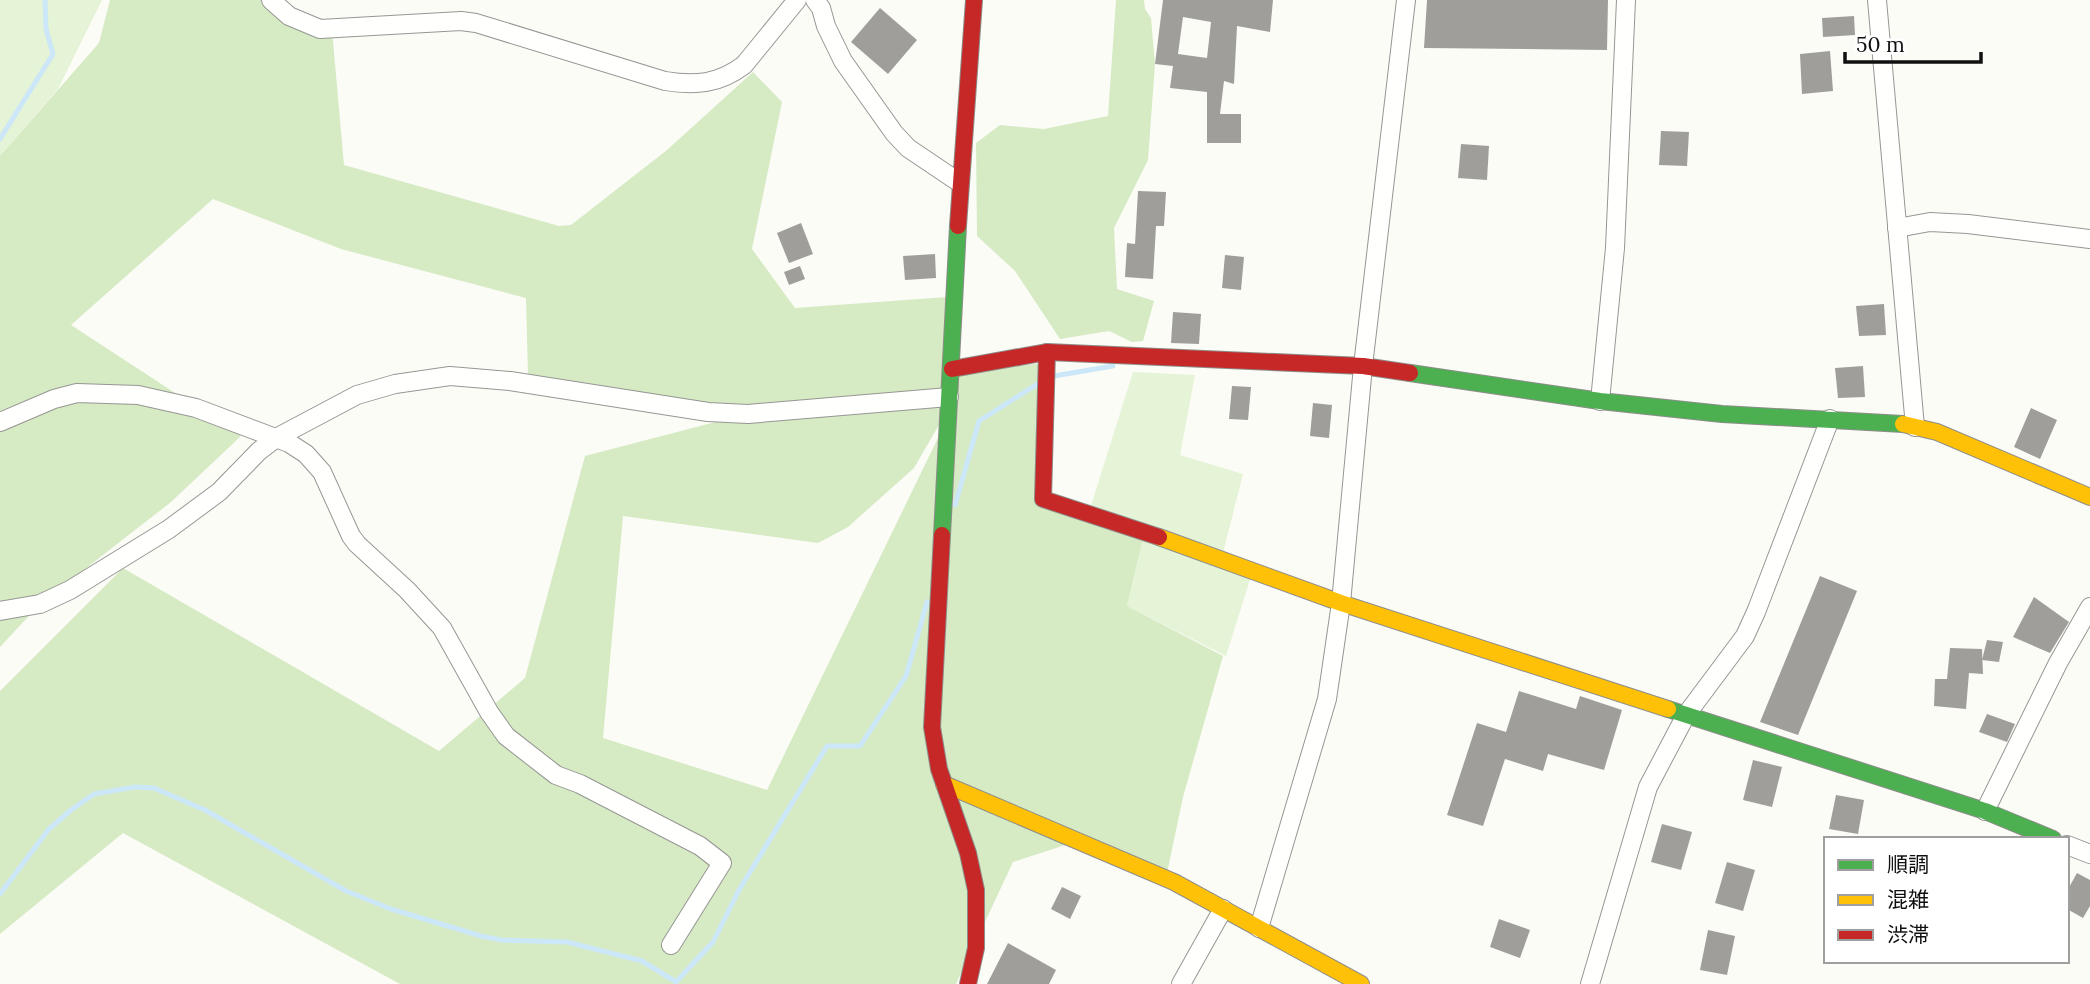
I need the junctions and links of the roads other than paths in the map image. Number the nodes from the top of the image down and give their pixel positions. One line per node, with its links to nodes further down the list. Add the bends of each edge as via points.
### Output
1 (271, 0): 2 (street, via 289,16 320,29 468,22 666,81 691,84 719,80 744,65)
2 (797, 0)
3 (815, 0): 8 (street, via 843,61 894,133 908,148)
4 (974, 0): 8 (street)
5 (1406, 0): 12 (street)
6 (1626, 0): 15 (street, via 1615,248)
7 (1877, 0): 9 (street)
8 (960, 183): 13 (street)
9 (1897, 228): 10 (street, via 1930,222 1968,224); 18 (street)
10 (2090, 239)
11 (1046, 352): 12 (street); 13 (street); 21 (street, via 1043,499)
12 (1363, 366): 15 (street); 21 (street)
13 (952, 369): 14 (street)
14 (949, 397): 19 (street, via 748,414 450,376 358,395); 25 (street, via 932,727)
15 (1600, 401): 16 (street)
16 (1830, 419): 18 (street); 24 (street, via 1745,636)
17 (0, 422): 19 (street, via 77,393 138,395 196,408)
18 (1915, 426): 20 (street)
19 (276, 438): 23 (street, via 219,492 169,529 70,590 40,604); 32 (street, via 306,454 322,472 351,536 442,628 506,736 556,775 700,846 722,863)
20 (2090, 497)
21 (1341, 603): 24 (street); 31 (street, via 1327,699)
22 (2090, 607): 26 (street)
23 (0, 611)
24 (1686, 715): 26 (street); 36 (street, via 1648,786)
25 (944, 784): 30 (street, via 1174,882); 33 (street, via 974,876 977,938)
26 (1985, 811): 27 (street)
27 (2048, 837)
28 (2069, 846): 29 (street)
29 (2090, 854)
30 (1223, 909): 31 (street); 34 (street)
31 (1259, 928): 35 (street)
32 (671, 945)
33 (968, 984)
34 (1181, 984)
35 (1361, 984)
36 (1590, 984)

